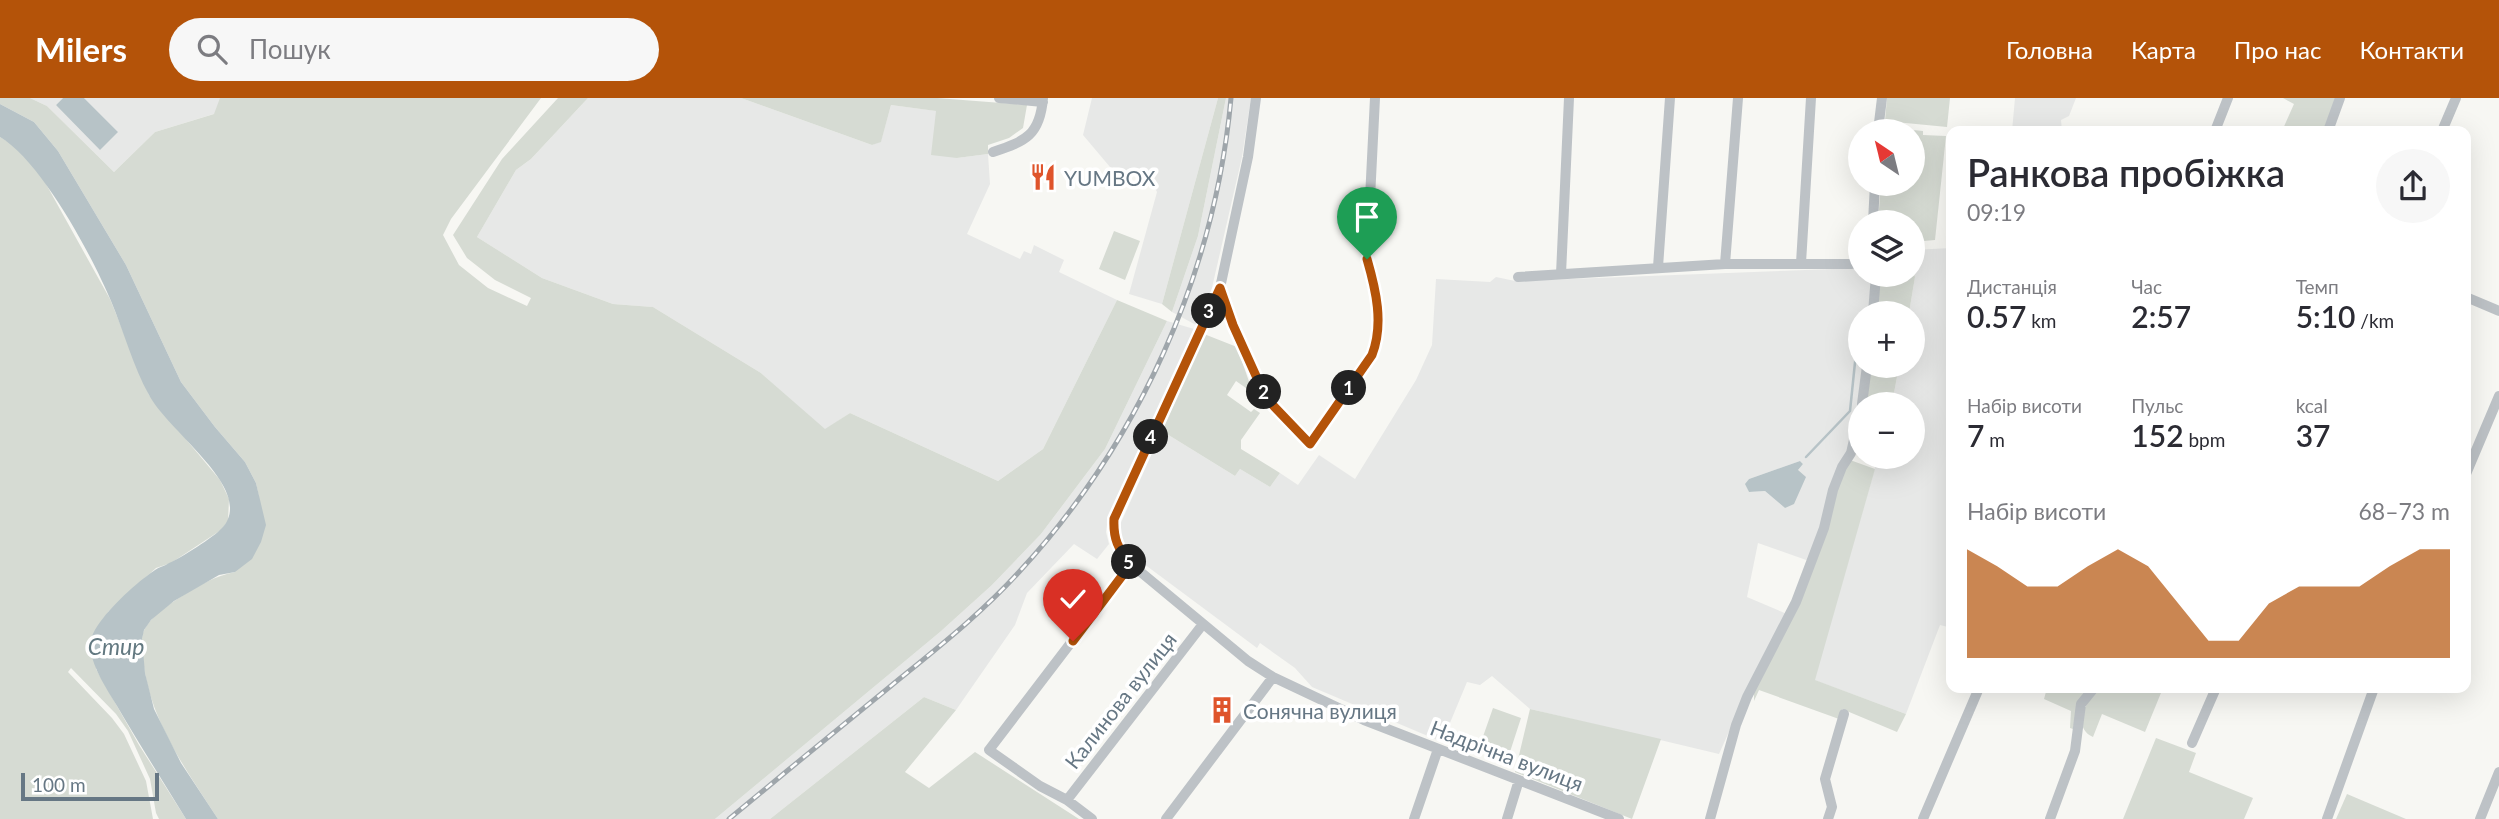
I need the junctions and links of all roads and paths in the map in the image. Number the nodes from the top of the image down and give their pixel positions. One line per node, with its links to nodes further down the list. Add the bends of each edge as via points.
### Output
1 (999, 98): 12 (street)
2 (1256, 98): 24 (street)
3 (1375, 98): 24 (street, via 1367,259 1377,295 1376,343 1310,444 1266,398)
4 (1569, 98): 22 (street)
5 (1670, 98): 21 (street)
6 (1738, 98): 19 (street)
7 (1811, 98): 18 (street)
8 (1882, 98): 13 (street)
9 (2228, 98): 14 (street)
10 (2340, 98): 15 (street)
11 (2456, 98): 16 (street)
12 (1043, 100): 17 (street, via 1041,119 1029,137)
13 (1879, 119)
14 (2217, 126)
15 (2330, 126)
16 (2444, 126)
17 (993, 152)
18 (1801, 263): 19 (street); 20 (street)
19 (1725, 264): 21 (street)
20 (1848, 264)
21 (1658, 267): 22 (street)
22 (1561, 274): 23 (street)
23 (1518, 277)
24 (1220, 288): 30 (street, Надрічна вулиця, via 1114,519 1119,551)
25 (2471, 299): 26 (street)
26 (2499, 311)
27 (2499, 396): 29 (street)
28 (1848, 458): 48 (street, via 1796,602 1736,725)
29 (2471, 462)
30 (1131, 564): 31 (street, Надрічна вулиця); 42 (street, via 989,750)
31 (1203, 624): 32 (street, Надрічна вулиця); 42 (street, Калинова вулиця)
32 (1273, 677): 39 (street, Надрічна вулиця); 45 (street)
33 (1977, 693): 50 (street)
34 (2090, 693): 51 (street, via 2081,704 2075,751)
35 (2214, 693): 38 (street)
36 (2372, 693): 52 (street)
37 (1844, 714): 49 (street, via 1825,779 1832,807)
38 (2192, 743)
39 (1438, 749): 41 (street, Надрічна вулиця); 46 (street)
40 (2499, 772): 53 (street)
41 (1519, 780): 43 (street, Надрічна вулиця); 47 (street)
42 (1067, 800): 44 (street)
43 (1615, 818)
44 (1092, 819)
45 (1166, 819)
46 (1414, 819)
47 (1507, 819)
48 (1710, 819)
49 (1828, 819)
50 (1923, 819)
51 (2050, 819)
52 (2327, 819)
53 (2480, 819)

